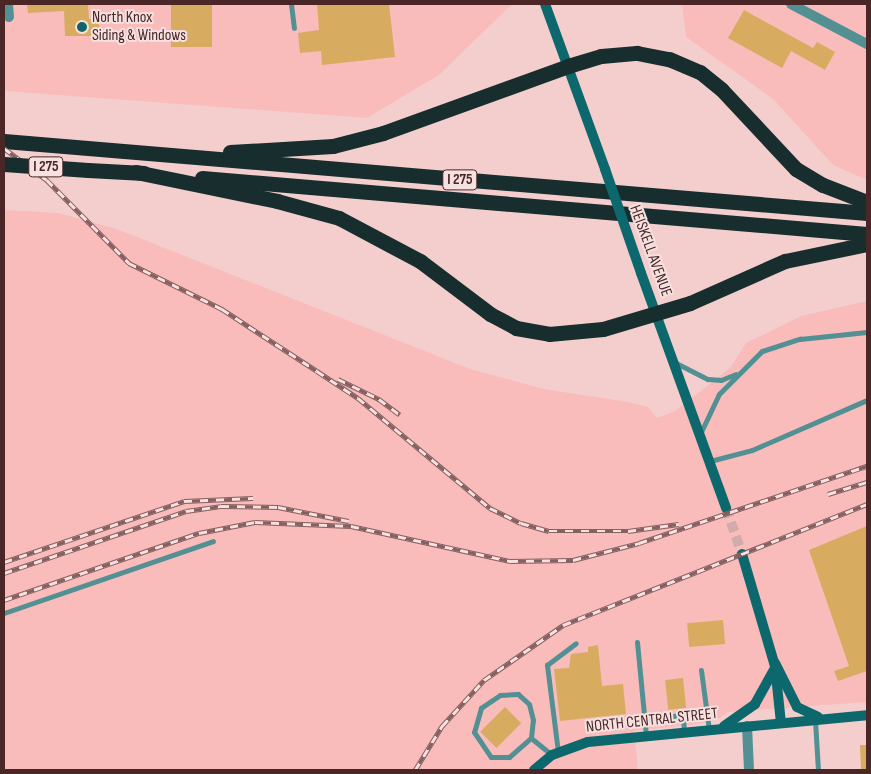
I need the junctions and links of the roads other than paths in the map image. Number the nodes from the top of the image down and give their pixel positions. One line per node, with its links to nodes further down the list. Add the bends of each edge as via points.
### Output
1 (8, 4): 5 (street)
2 (291, 4): 6 (lane)
3 (545, 4): 8 (street, HEISKELL AVENUE)
4 (791, 4): 7 (street)
5 (10, 17)
6 (294, 28)
7 (867, 44)
8 (568, 66): 10 (highway, via 383,133 333,146); 13 (highway, via 601,56 637,53 669,60 700,72 722,90 796,168 824,185); 17 (street, HEISKELL AVENUE, bridge)
9 (4, 141): 10 (highway, I 275)
10 (172, 155): 14 (highway, I 275)
11 (4, 164): 12 (highway, I 275, bridge)
12 (136, 172): 15 (highway, I 275); 17 (highway, via 277,201 339,218 412,256 490,314 516,328 549,334 578,333)
13 (867, 202)
14 (867, 212)
15 (867, 234)
16 (867, 244): 17 (highway, via 785,261)
17 (657, 314): 19 (street, HEISKELL AVENUE)
18 (867, 332): 20 (lane, via 782,344 762,351)
19 (674, 362): 20 (lane, via 708,379 720,380); 22 (street, HEISKELL AVENUE)
20 (736, 374): 22 (lane, via 719,394)
21 (867, 400): 23 (lane, via 752,450)
22 (700, 435): 23 (street, HEISKELL AVENUE)
23 (710, 461): 24 (street, HEISKELL AVENUE)
24 (726, 508)
25 (213, 541): 27 (lane)
26 (742, 554): 30 (street)
27 (4, 613)
28 (637, 642): 33 (lane)
29 (576, 643): 42 (lane, via 547,664)
30 (774, 663): 34 (street, via 798,707); 35 (street); 37 (street, via 756,704)
31 (701, 670): 38 (lane)
32 (867, 716): 34 (street, NORTH CENTRAL STREET)
33 (644, 719): 39 (lane, via 683,715); 40 (lane)
34 (819, 719): 35 (street, NORTH CENTRAL STREET); 45 (lane)
35 (781, 723): 36 (street, NORTH CENTRAL STREET)
36 (747, 726): 37 (street, NORTH CENTRAL STREET); 44 (street)
37 (720, 728): 38 (street, NORTH CENTRAL STREET)
38 (709, 730): 39 (street, NORTH CENTRAL STREET)
39 (684, 732): 40 (street, NORTH CENTRAL STREET)
40 (646, 736): 42 (street, NORTH CENTRAL STREET, via 588,742)
41 (531, 738): 41 (lane, via 509,757 491,758 474,732 481,708 500,695 518,694 529,704 533,720); 42 (lane)
42 (555, 753): 43 (street, NORTH CENTRAL STREET)
43 (534, 770)
44 (749, 770)
45 (818, 770)

